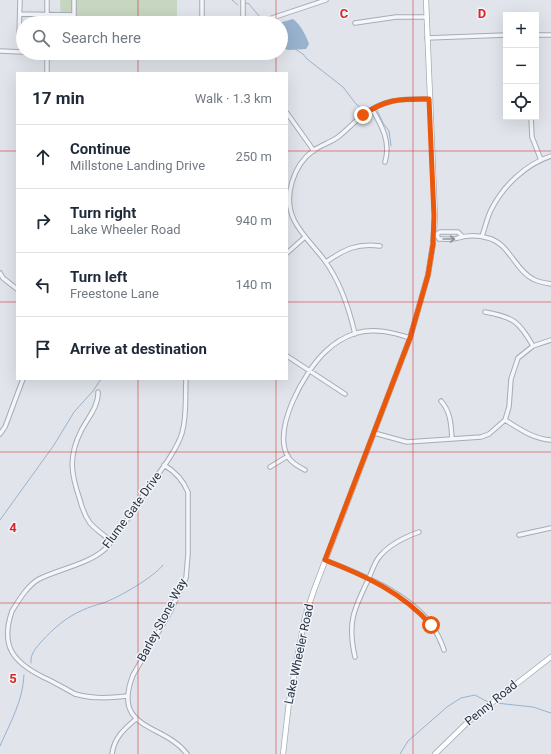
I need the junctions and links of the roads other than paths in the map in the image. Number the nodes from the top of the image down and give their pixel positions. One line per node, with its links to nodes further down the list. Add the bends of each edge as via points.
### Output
1 (20, 0): 8 (street)
2 (47, 0): 9 (street)
3 (74, 0): 10 (street)
4 (202, 0): 11 (street)
5 (243, 0): 12 (street)
6 (326, 0): 13 (street)
7 (426, 0): 14 (street, Lake Wheeler Road)
8 (20, 14): 9 (street)
9 (47, 14): 10 (street)
10 (74, 15)
11 (202, 16)
12 (243, 16)
13 (278, 16)
14 (426, 18): 15 (street, via 396,17); 19 (street, Lake Wheeler Road)
15 (355, 23)
16 (539, 35): 17 (street)
17 (551, 35)
18 (503, 36): 19 (street)
19 (427, 38): 24 (street, Lake Wheeler Road)
20 (0, 51): 21 (street)
21 (16, 52)
22 (47, 60): 23 (street)
23 (47, 72)
24 (429, 99): 25 (street, via 391,101); 32 (street, Lake Wheeler Road)
25 (372, 109): 28 (street, via 337,137); 31 (street, via 386,137)
26 (288, 114): 28 (street)
27 (531, 120): 30 (street, via 532,137)
28 (314, 151): 35 (street, via 295,173 290,195 293,219)
29 (551, 156): 30 (street)
30 (541, 160): 34 (street, via 513,179 499,196)
31 (385, 162)
32 (435, 235): 33 (street, via 440,232 458,232); 33 (street, one-way to 33, via 439,239 457,239); 45 (street, Lake Wheeler Road, via 428,275)
33 (462, 236): 34 (street)
34 (482, 236): 41 (street, via 504,247 532,279)
35 (305, 238): 37 (street); 38 (street)
36 (380, 246): 38 (street, via 365,245 347,249)
37 (288, 252)
38 (326, 262): 44 (street, via 345,297)
39 (0, 273): 40 (street)
40 (1, 279): 42 (street)
41 (551, 284)
42 (16, 289)
43 (485, 312): 47 (street, via 511,318)
44 (355, 334): 45 (street, via 382,331); 49 (street, via 329,348)
45 (410, 338): 56 (street, Lake Wheeler Road)
46 (551, 340): 47 (street)
47 (533, 346): 55 (street, via 518,358 514,368)
48 (288, 357): 49 (street)
49 (310, 370): 53 (street); 60 (street, via 292,404 284,426 284,442)
50 (23, 380): 57 (street)
51 (186, 380): 61 (street, Flume Gate Drive, via 182,431)
52 (98, 392): 67 (street, via 99,400 74,448 72,468 74,483 86,517 94,528)
53 (345, 394)
54 (440, 401): 58 (street, via 451,419)
55 (505, 420): 58 (street, via 489,434 481,437); 59 (street, via 540,439)
56 (374, 433): 58 (street, via 407,442); 68 (street, Lake Wheeler Road)
57 (0, 434)
58 (452, 439)
59 (551, 440)
60 (288, 456): 62 (street); 63 (street, via 298,467)
61 (164, 465): 67 (street, Flume Gate Drive); 73 (street, Barley Stone Way, via 184,483 188,492 186,578 170,612 133,675)
62 (270, 467)
63 (305, 470)
64 (551, 528): 66 (street)
65 (419, 532): 69 (street, via 399,540 379,556)
66 (519, 535)
67 (111, 541): 73 (street, Flume Gate Drive, via 96,555 47,575 32,585 8,617 3,638 8,651 18,663 75,694 91,698)
68 (325, 560): 69 (street); 77 (street, Lake Wheeler Road, via 305,617 289,702)
69 (369, 578): 70 (street, via 403,599 425,617 439,637); 71 (street, via 352,618 351,640)
70 (444, 650)
71 (355, 657)
72 (551, 657): 78 (street, Penny Road, via 471,719)
73 (127, 696): 74 (street)
74 (136, 720): 75 (street, via 118,736); 76 (street, via 174,742)
75 (112, 754)
76 (187, 754)
77 (283, 754)
78 (435, 754)

